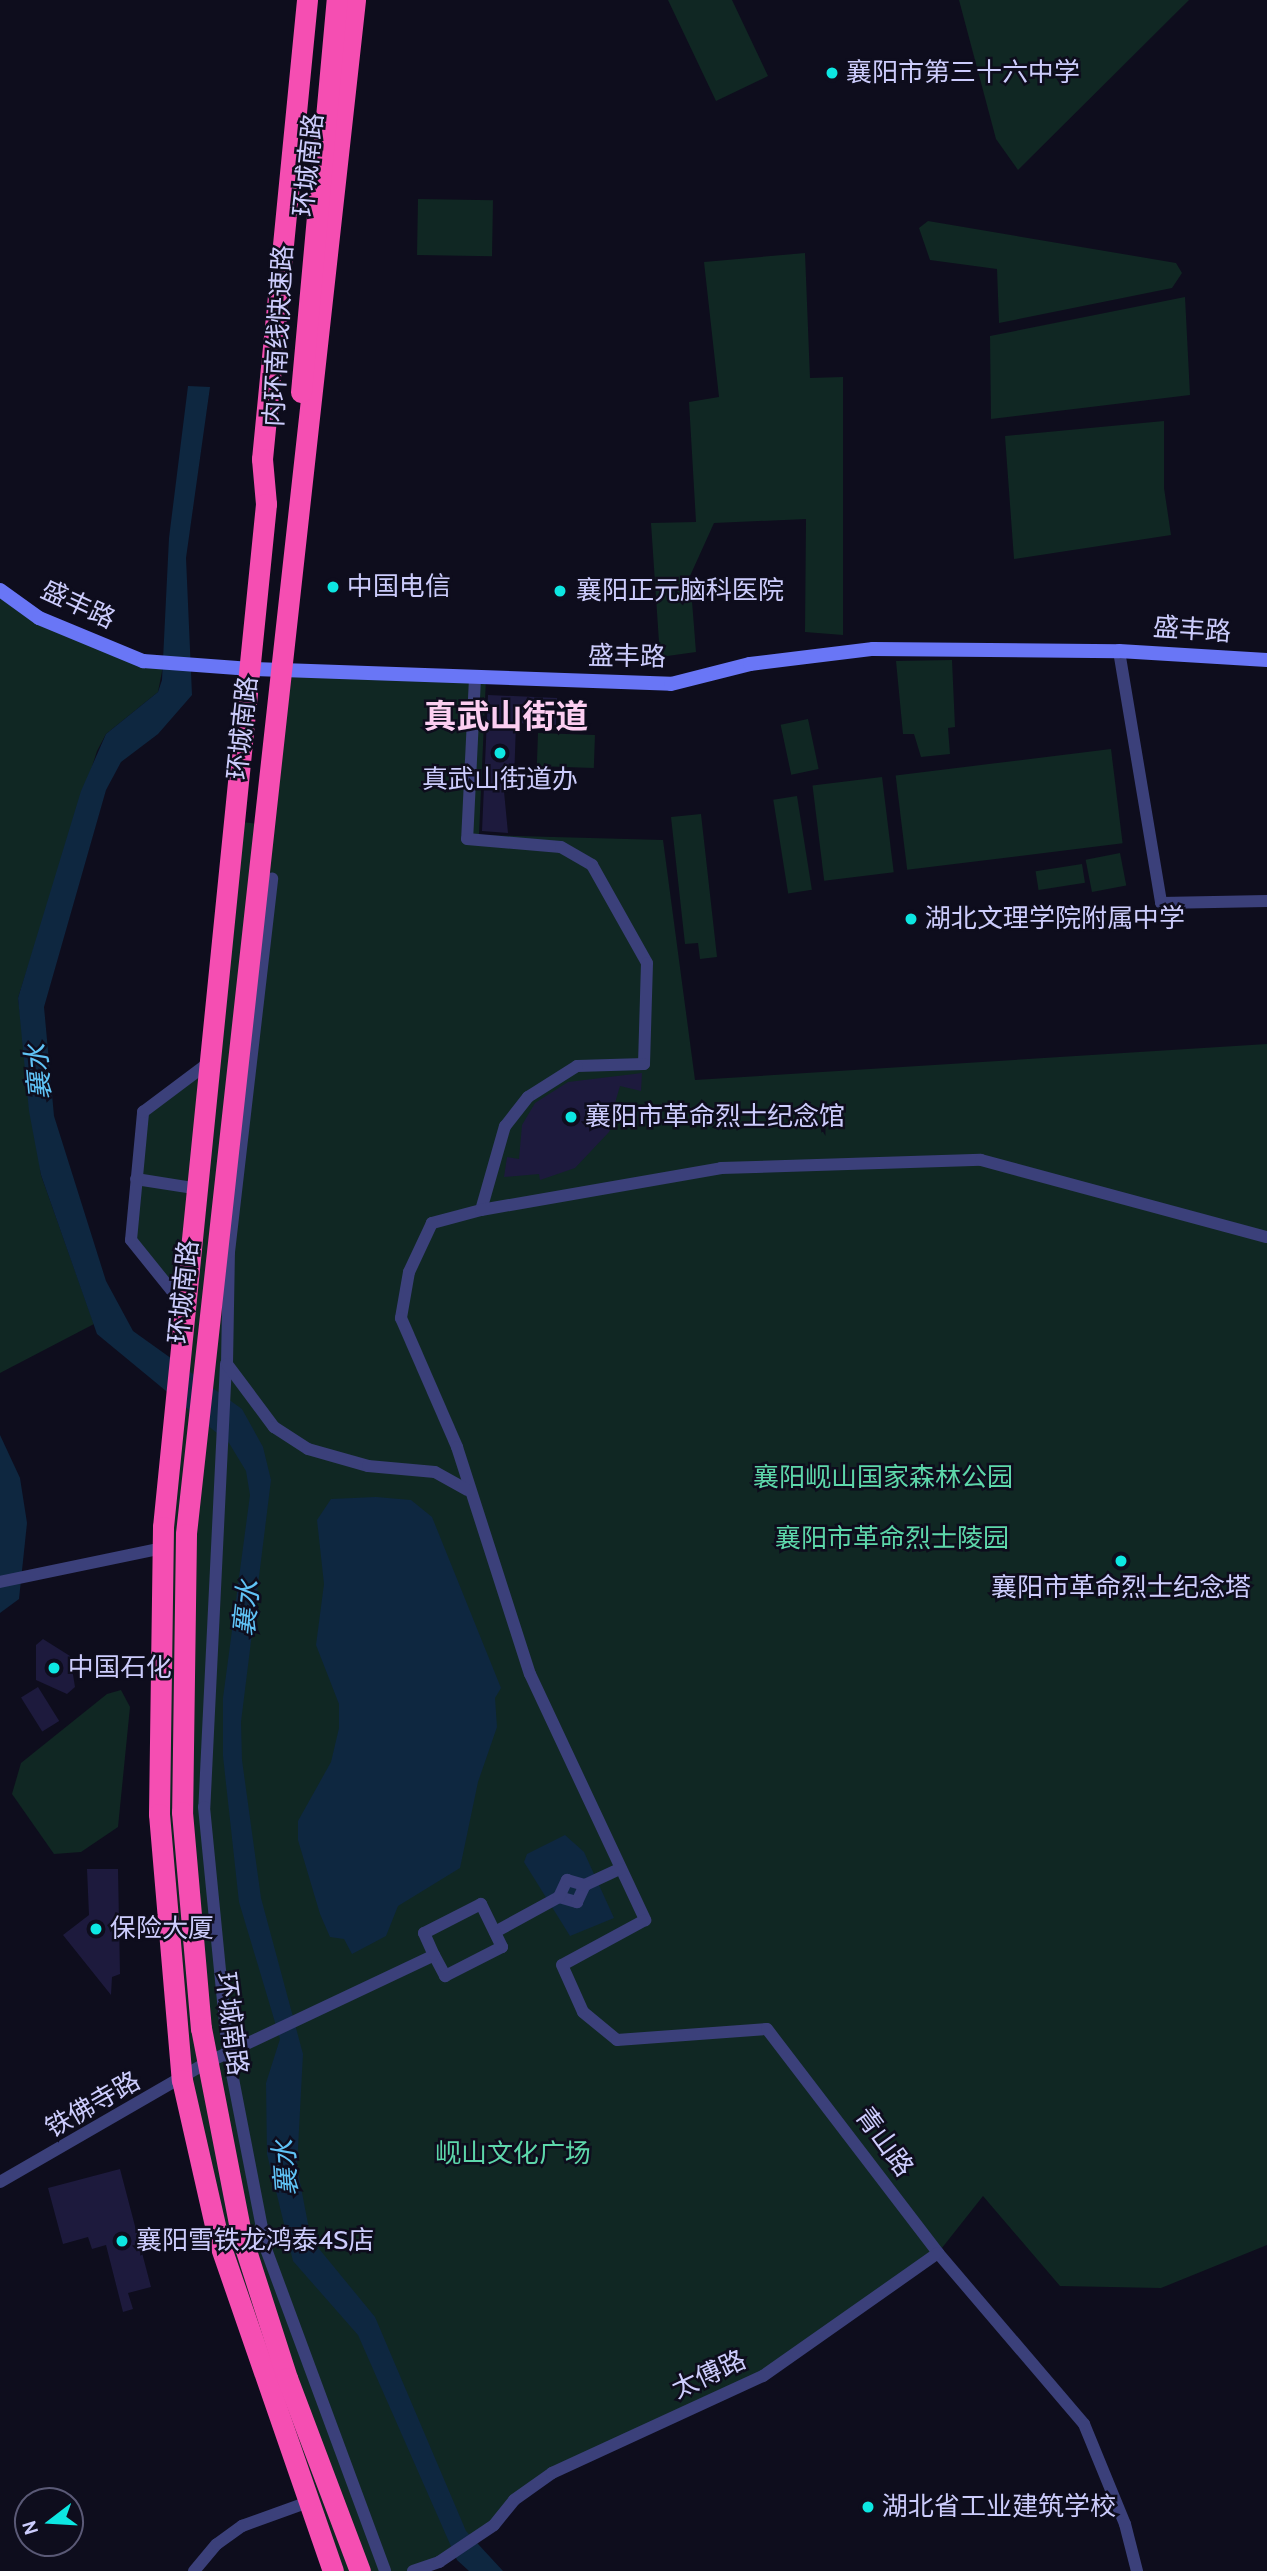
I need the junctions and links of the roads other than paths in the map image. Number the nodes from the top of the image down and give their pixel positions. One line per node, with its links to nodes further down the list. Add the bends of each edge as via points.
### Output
1 (307, 0): 6 (highway, 环城南路, via 262,459)
2 (321, 0): 5 (highway, 内环南线快速路)
3 (337, 0): 5 (highway, 内环南线快速路)
4 (355, 0): 7 (highway, 环城南路, via 306,460)
5 (294, 341): 6 (highway, 内环南线快速路); 7 (highway, 内环南线快速路)
6 (267, 504): 11 (highway, 环城南路)
7 (296, 508): 12 (highway, 环城南路)
8 (0, 590): 11 (street, 盛丰路, via 38,618 143,661)
9 (1119, 651): 10 (street, 盛丰路); 13 (street, 盛丰路, via 873,649 750,664 671,684); 15 (street, via 1161,903)
10 (1267, 660)
11 (251, 669): 12 (street, 盛丰路); 16 (highway, 环城南路)
12 (277, 671): 13 (street, 盛丰路); 32 (highway, 环城南路, via 187,1534 182,1812)
13 (475, 678): 19 (street, via 467,839 561,847 592,865 647,963 644,1064 577,1066 528,1097 505,1126 488,1171)
14 (272, 878): 22 (street, via 229,1252)
15 (1267, 901)
16 (213, 1060): 17 (street, via 143,1112); 18 (highway, 环城南路)
17 (136, 1179): 18 (street); 21 (street, via 131,1240)
18 (200, 1189): 21 (highway, 环城南路)
19 (481, 1210): 20 (street, via 721,1168 981,1160); 23 (street, via 432,1223 409,1272 401,1318 457,1447)
20 (1267, 1237)
21 (187, 1319): 24 (highway, 环城南路)
22 (227, 1364): 23 (street, via 274,1427 308,1449 368,1466 435,1472); 31 (street, via 204,1807)
23 (467, 1490): 26 (street, via 530,1674)
24 (163, 1548): 25 (street); 33 (highway, 环城南路, via 159,1814)
25 (0, 1582)
26 (620, 1869): 27 (street); 35 (street, 青山路, via 645,1920 562,1965 593,2024 617,2040 767,2029 799,2064)
27 (585, 1885): 28 (street, via 577,1902); 28 (street, via 567,1880)
28 (555, 1899): 29 (street)
29 (495, 1932): 30 (street, via 502,1947 445,1976); 30 (street, via 481,1904 424,1933)
30 (434, 1955): 31 (street, 铁佛寺路)
31 (228, 2053): 32 (street, 铁佛寺路); 40 (street, via 266,2249)
32 (206, 2063): 33 (street, 铁佛寺路); 39 (highway, 环城南路, via 242,2238 287,2378)
33 (182, 2080): 34 (street, 铁佛寺路); 36 (highway, 环城南路, via 218,2239)
34 (0, 2182)
35 (938, 2253): 41 (street, 太傅路, via 762,2375 552,2473 514,2500 494,2525 439,2561); 42 (street, 青山路, via 1084,2424 1125,2524)
36 (306, 2503): 37 (street, via 242,2526 217,2544); 38 (highway, 环城南路)
37 (194, 2571)
38 (333, 2571)
39 (360, 2571)
40 (384, 2571)
41 (413, 2571)
42 (1137, 2571)

